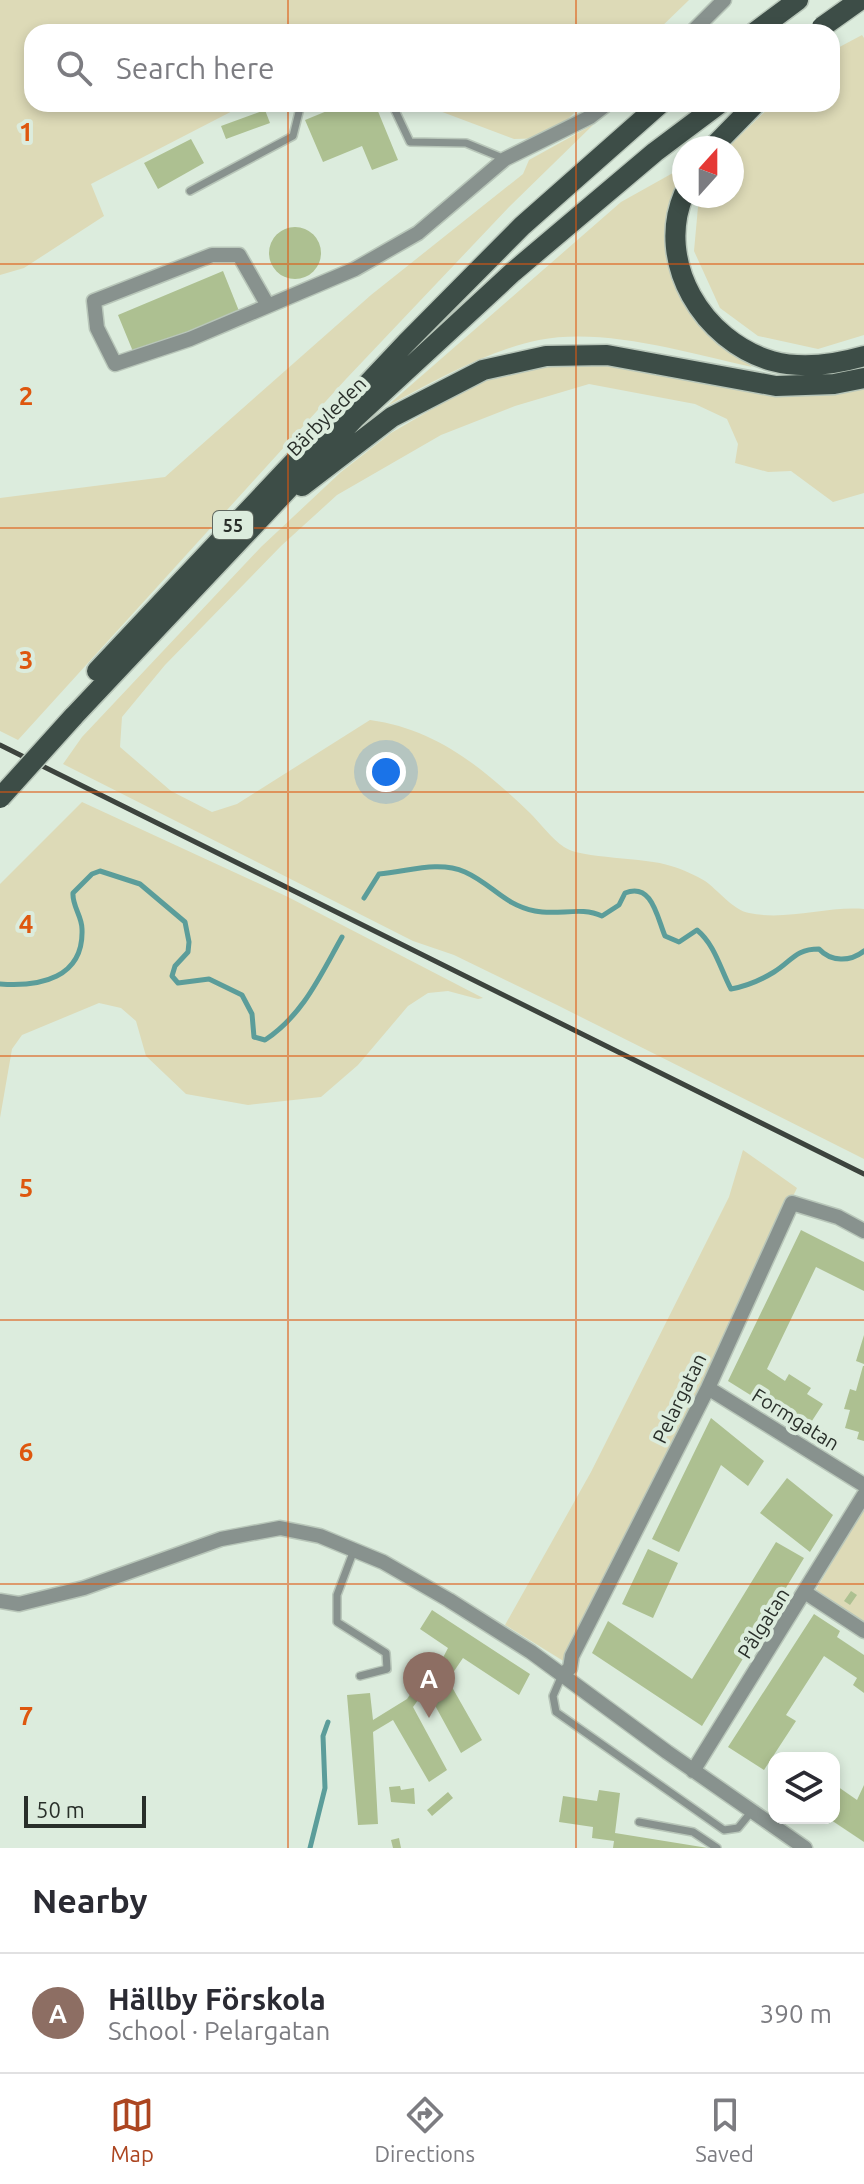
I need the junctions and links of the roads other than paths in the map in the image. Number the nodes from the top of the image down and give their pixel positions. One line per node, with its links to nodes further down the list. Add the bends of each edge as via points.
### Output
1 (724, 0): 4 (street)
2 (798, 0): 5 (main road)
3 (860, 0): 6 (main road, bridge)
4 (700, 24)
5 (766, 24)
6 (827, 24)
7 (299, 112): 15 (lane, via 293,136)
8 (396, 112): 14 (lane, via 410,142 466,143)
9 (597, 112): 14 (street)
10 (651, 112): 21 (main road, Bärbyleden / 55, via 522,226 406,343)
11 (708, 112): 20 (main road, Bärbyleden / 55, via 513,272 355,418)
12 (747, 112): 13 (main road)
13 (724, 136)
14 (505, 159): 17 (street, via 418,233 355,269)
15 (190, 191)
16 (680, 208): 18 (main road, via 676,252 689,290 716,329 773,361 832,365)
17 (267, 304): 17 (street, via 190,339 115,364 97,328 94,301 212,255 239,255)
18 (864, 356)
19 (864, 378): 20 (main road, via 776,386 607,355 546,356 483,370 392,417)
20 (270, 509): 21 (main road, Bärbyleden / 55)
21 (68, 713): 22 (main road, Bärbyleden / 55); 23 (main road, Bärbyleden / 55, bridge)
22 (0, 778)
23 (0, 798)
24 (864, 1231): 25 (street, Pelargatan, via 792,1203)
25 (708, 1388): 26 (street, Formgatan); 32 (street, Pelargatan)
26 (864, 1485)
27 (864, 1495): 29 (street, Pålgatan)
28 (354, 1550): 30 (street, via 280,1528 221,1539 84,1588 19,1604); 32 (street, via 449,1600); 33 (lane, via 337,1595 337,1622 386,1653 387,1669)
29 (806, 1593): 31 (street); 34 (street, Pålgatan)
30 (0, 1601)
31 (864, 1631)
32 (562, 1675): 34 (street); 35 (lane, via 553,1696 556,1712 724,1830 738,1828)
33 (360, 1676)
34 (693, 1771): 35 (street)
35 (752, 1811): 38 (street)
36 (639, 1822): 37 (lane, via 693,1832)
37 (717, 1848)
38 (805, 1848)

